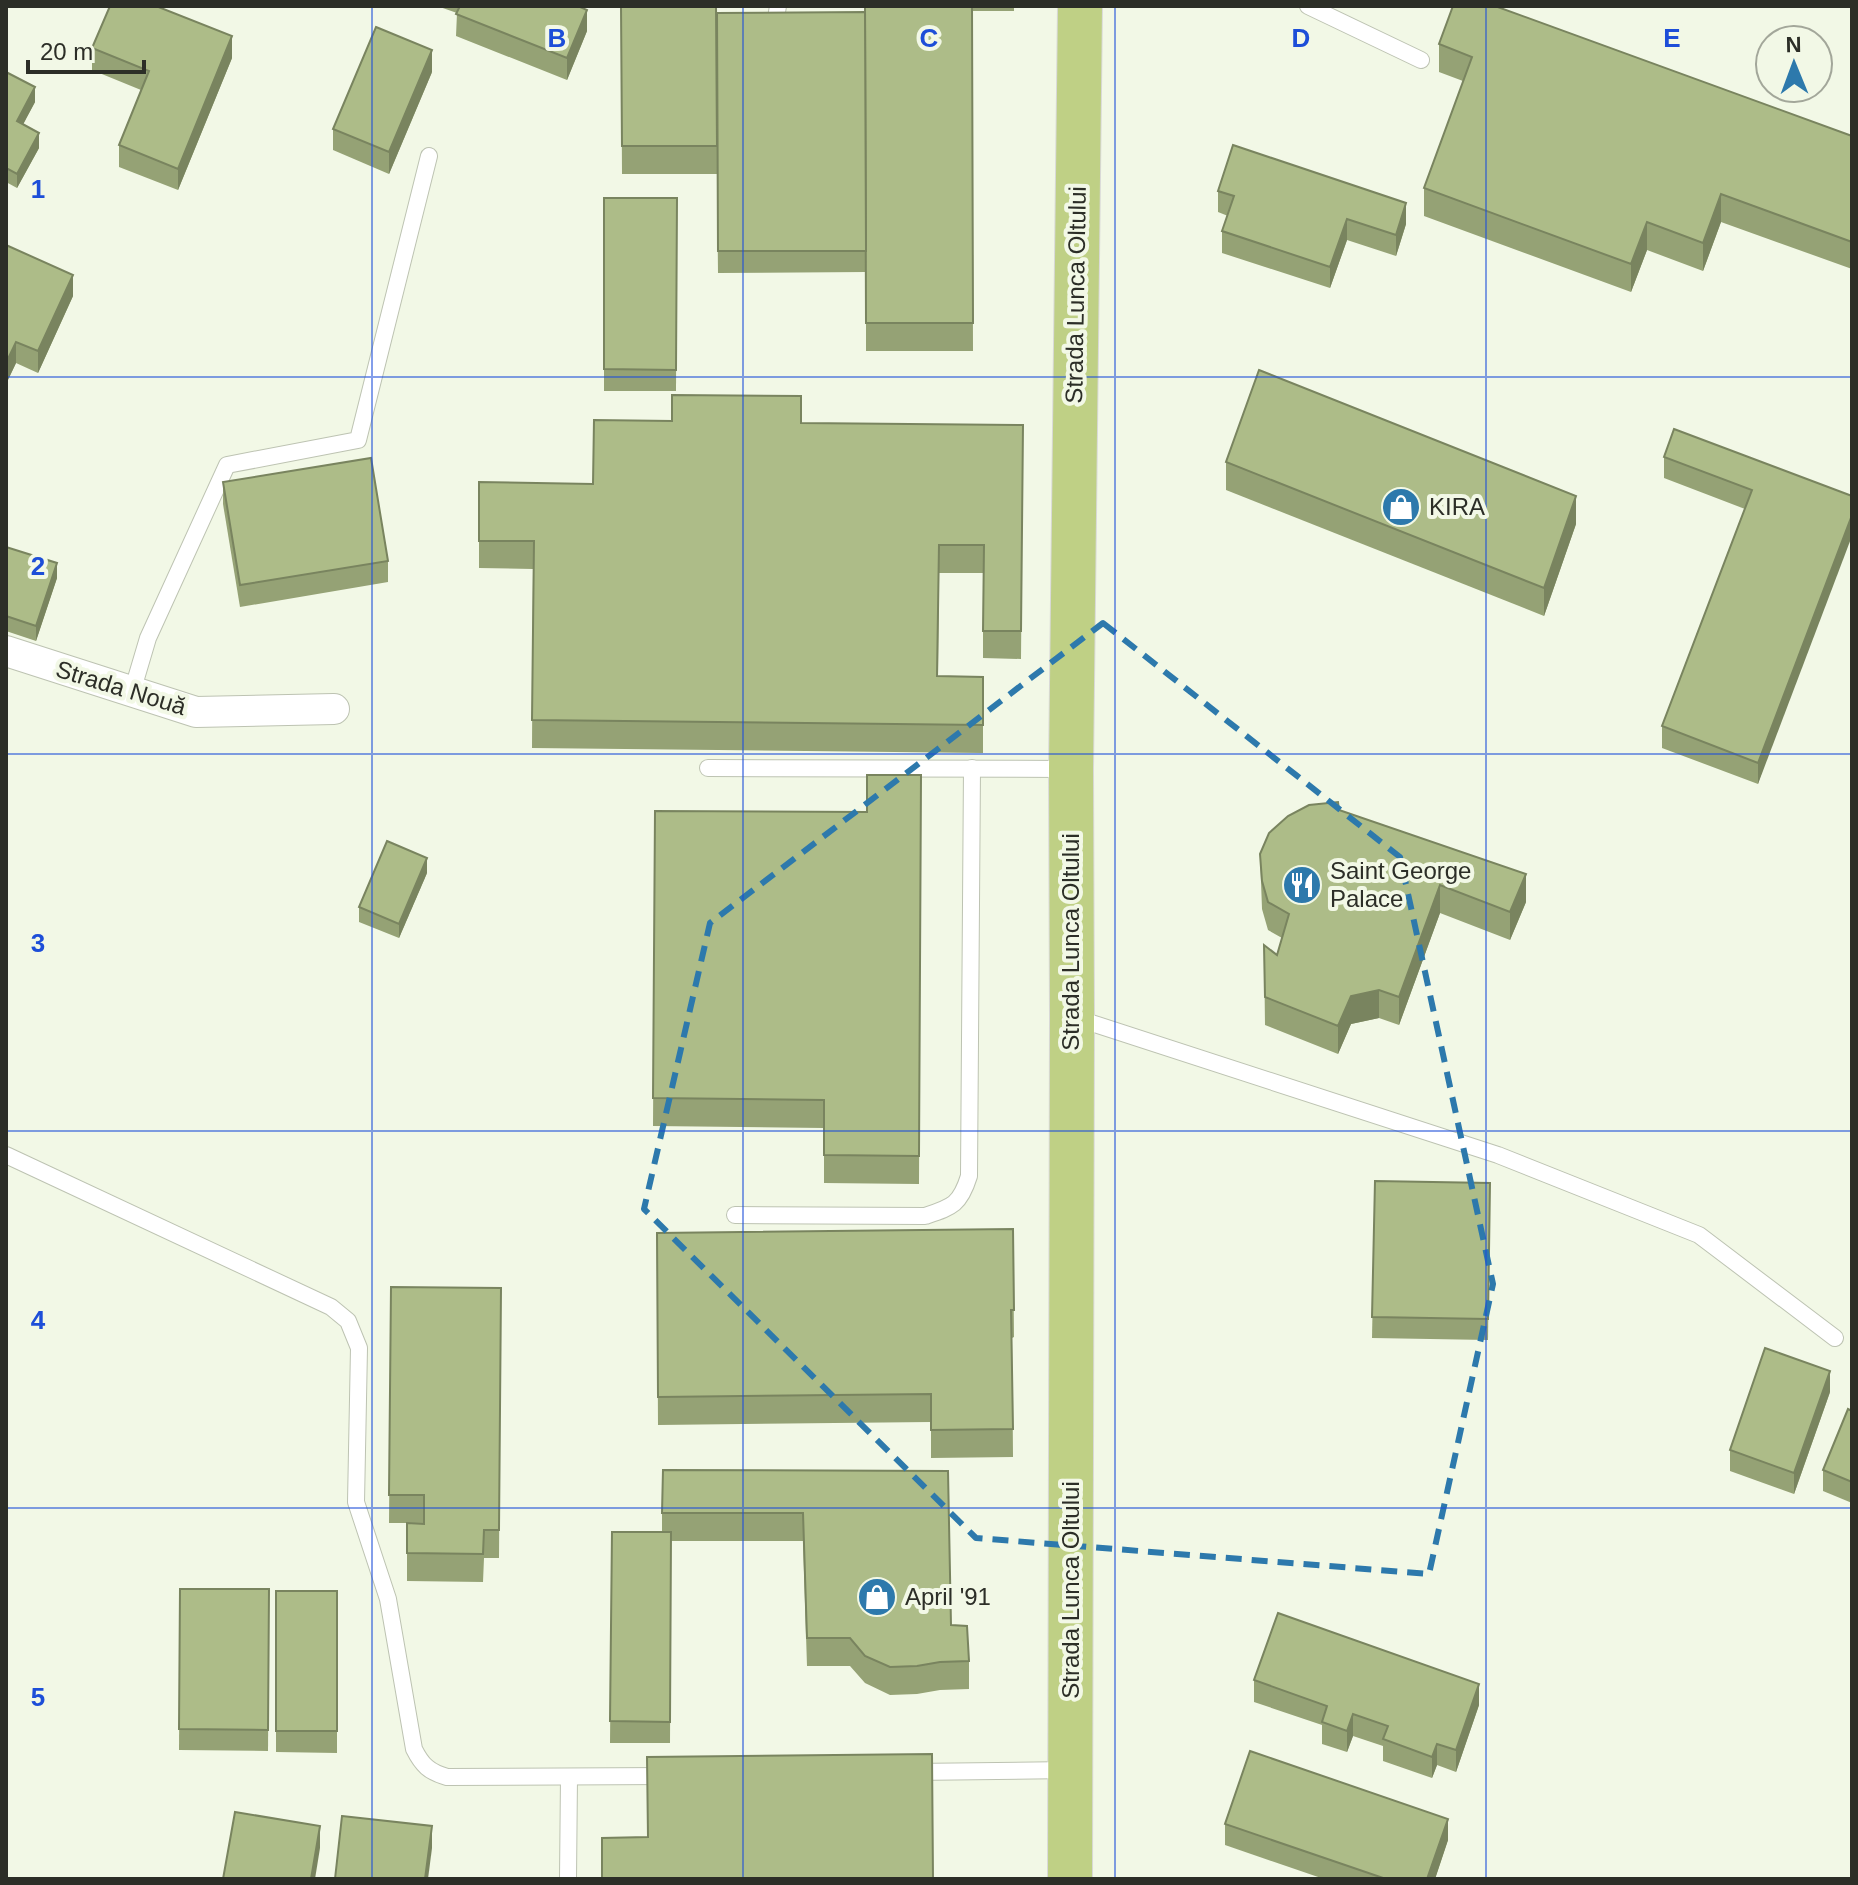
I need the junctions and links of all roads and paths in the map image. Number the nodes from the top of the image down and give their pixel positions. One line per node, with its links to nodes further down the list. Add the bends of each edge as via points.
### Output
1 (778, 6): 4 (lane)
2 (1080, 6): 12 (main road, Strada Lunca Oltului)
3 (1308, 6): 5 (lane)
4 (775, 24)
5 (1421, 60)
6 (429, 156): 8 (lane, via 358,440 227,465 148,638)
7 (6, 651): 8 (street, Strada Nouă)
8 (132, 692): 9 (street, Strada Nouă, via 196,712)
9 (334, 709)
10 (708, 768): 11 (lane)
11 (972, 768): 12 (lane); 15 (lane, via 969,1176 964,1192 951,1208 925,1216)
12 (1071, 769): 13 (main road, Strada Lunca Oltului)
13 (1072, 1017): 16 (lane, via 1498,1155 1699,1235); 17 (main road, Strada Lunca Oltului)
14 (6, 1155): 20 (lane, via 331,1307 348,1321 359,1348 356,1502 388,1599 421,1764 447,1777)
15 (735, 1215)
16 (1835, 1338)
17 (1071, 1770): 18 (lane); 22 (main road, Strada Lunca Oltului)
18 (898, 1773)
19 (679, 1776): 20 (lane)
20 (569, 1777): 21 (lane)
21 (568, 1879)
22 (1070, 1879)

